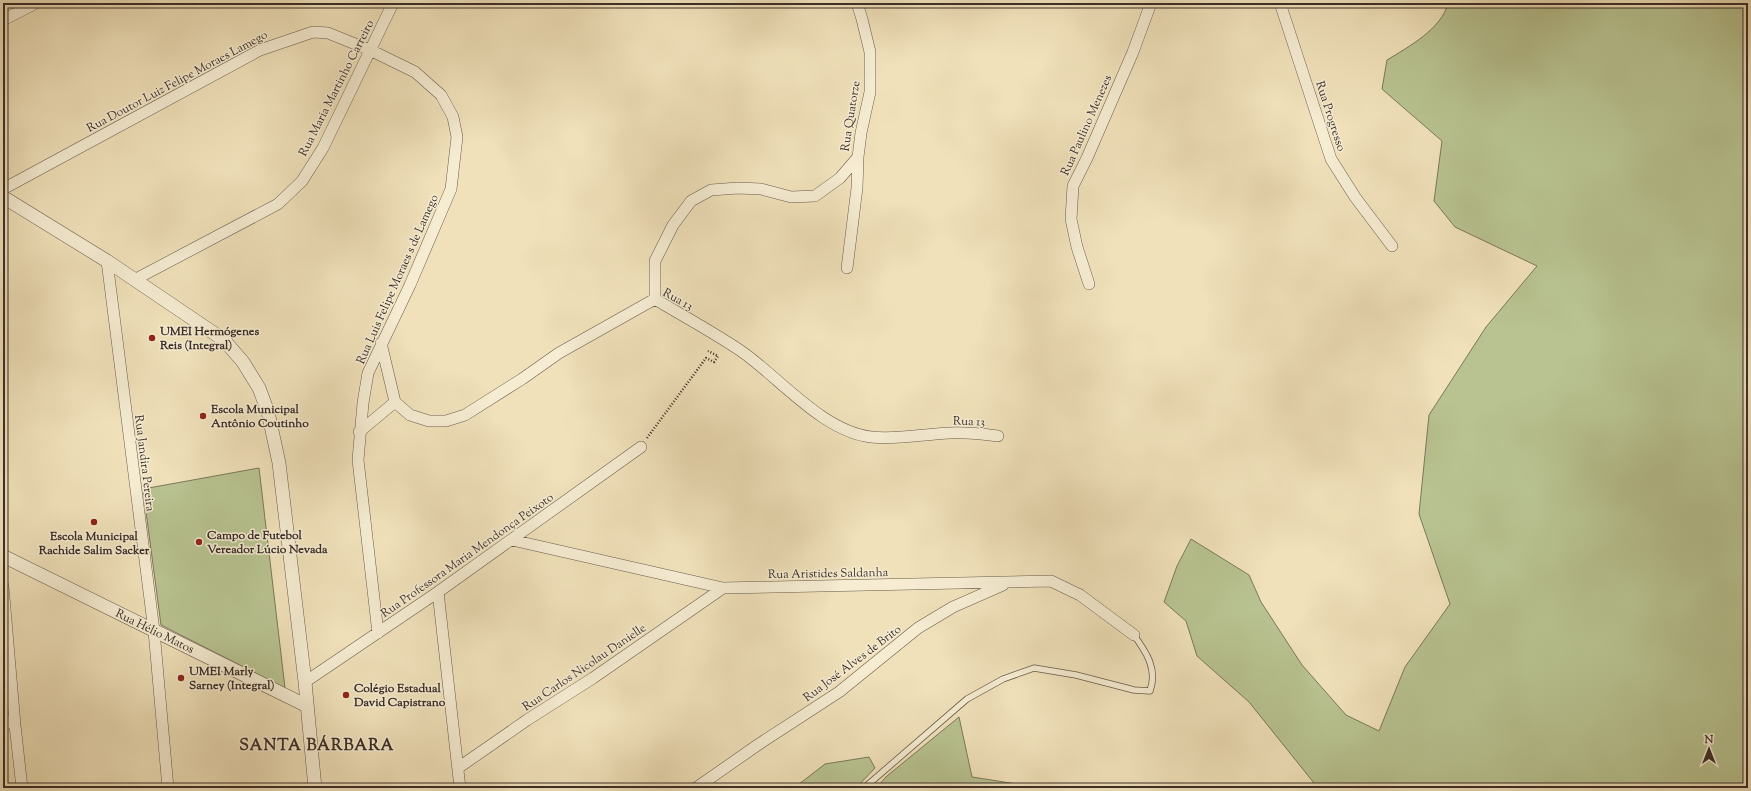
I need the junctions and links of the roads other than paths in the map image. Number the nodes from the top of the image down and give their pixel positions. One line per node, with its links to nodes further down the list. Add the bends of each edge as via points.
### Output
1 (36, 3): 6 (street)
2 (392, 3): 7 (street, Rua Maria Martinho Carreiro)
3 (857, 3): 8 (street, Rua Quatorze, via 870,52 870,92)
4 (1152, 3): 15 (street, Rua Paulino Menezes, via 1073,186 1070,219)
5 (1280, 3): 11 (street, Rua Progresso, via 1331,159 1355,197)
6 (3, 20)
7 (370, 50): 9 (street, Rua Doutor Luiz Felipe Moraes Lamego, via 320,31 260,50); 14 (street, Rua Maria Martinho Carreiro, via 324,148 302,181 278,204); 17 (street, Rua Luis Felipe Moraes s de Lamego, via 415,72 441,95 453,117 458,137 451,189)
8 (858, 157): 13 (street, via 857,188); 16 (street, Rua Quatorze, via 840,178 815,196 791,197 761,189 738,188 711,190 691,201 673,226 656,261)
9 (3, 189)
10 (3, 197): 12 (street)
11 (1392, 246)
12 (107, 261): 14 (street); 28 (street, Rua Jandira Pereira)
13 (847, 268)
14 (134, 280): 31 (street, via 224,340 243,362 259,388 268,412 279,463)
15 (1089, 284)
16 (655, 299): 18 (street, Rua 13, via 560,353 464,416 446,421 429,421 410,416); 20 (street, Rua 13, via 741,351 824,418 844,430 871,437 950,433)
17 (381, 343): 18 (street); 19 (street, Rua Luis Felipe Moraes s de Lamego, via 368,373)
18 (395, 402): 19 (street)
19 (359, 432): 29 (street, Rua Luis Felipe Moraes s de Lamego, via 358,460)
20 (998, 436)
21 (641, 446): 22 (street, Rua Professora Maria Mendonça Peixoto)
22 (512, 540): 26 (street, Rua Aristides Saldanha); 27 (street, Rua Professora Maria Mendonça Peixoto)
23 (3, 556): 28 (street, Rua Hélio Matos)
24 (1010, 583): 26 (street, Rua Aristides Saldanha); 30 (street, Rua Aristides Saldanha, via 1051,581 1080,595); 40 (street, Rua José Alves de Brito, via 953,607 918,628 838,692)
25 (3, 586): 34 (street)
26 (723, 588): 35 (street, Rua Carlos Nicolau Danielle)
27 (438, 592): 29 (street, Rua Professora Maria Mendonça Peixoto); 35 (street)
28 (154, 631): 32 (street, Rua Hélio Matos); 37 (street, Rua Jandira Pereira)
29 (378, 633): 31 (street, Rua Professora Maria Mendonça Peixoto)
30 (1134, 635): 41 (lane, via 1147,654 1153,670 1150,691 1134,690 1076,675 1034,668 1002,679 968,700)
31 (305, 682): 32 (street)
32 (307, 706): 38 (street)
33 (3, 719): 34 (street)
34 (15, 725): 36 (street)
35 (458, 768): 39 (street)
36 (22, 788)
37 (168, 788)
38 (315, 788)
39 (460, 788)
40 (696, 788)
41 (864, 788)

